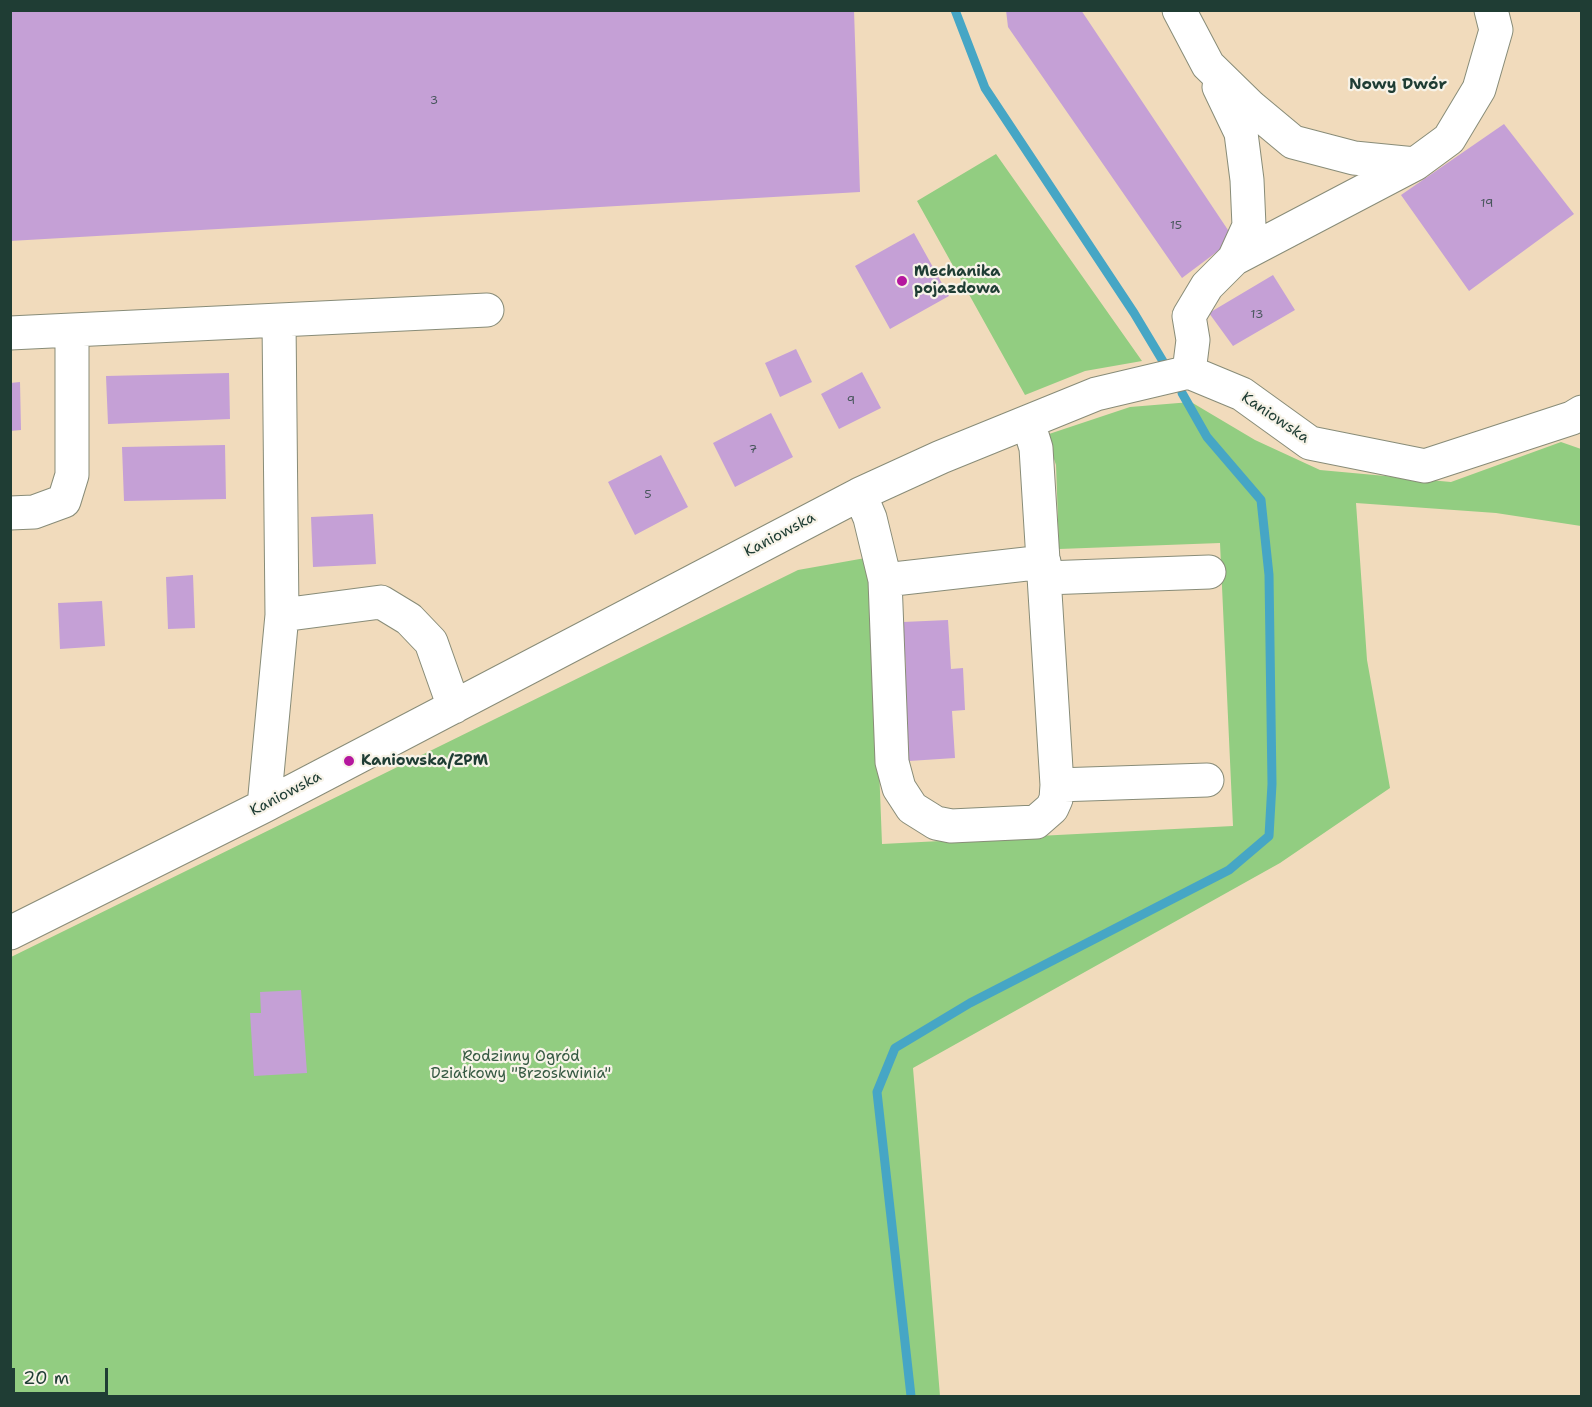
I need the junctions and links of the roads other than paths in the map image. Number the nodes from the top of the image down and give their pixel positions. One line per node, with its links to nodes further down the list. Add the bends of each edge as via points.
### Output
1 (1179, 10): 3 (street)
2 (1491, 10): 4 (street, via 1496,30 1479,89 1449,139)
3 (1208, 65): 4 (street, via 1293,142 1354,158); 5 (street, via 1241,133 1248,226)
4 (1415, 164): 5 (street)
5 (1234, 259): 10 (street, via 1208,286 1189,316 1193,340)
6 (487, 310): 7 (street)
7 (279, 321): 8 (street); 18 (street)
8 (72, 330): 9 (street); 14 (street, via 72,476 64,501 34,512)
9 (10, 333)
10 (1189, 372): 11 (street, Kaniowska, via 1242,394 1310,443 1425,466); 12 (street, Kaniowska, via 1096,394)
11 (1581, 412)
12 (1028, 422): 13 (street, Kaniowska); 15 (street, via 1036,448)
13 (860, 494): 17 (street); 19 (street, Kaniowska)
14 (10, 513)
15 (1045, 570): 16 (street); 17 (street); 21 (street)
16 (1209, 572)
17 (885, 580): 21 (street, via 892,762 898,788 912,808 936,823 951,826 1036,822 1052,808)
18 (282, 615): 19 (street, via 381,602 409,619 431,642); 22 (street)
19 (454, 706): 22 (street, Kaniowska)
20 (1208, 780): 21 (street)
21 (1057, 786)
22 (264, 806): 23 (street, Kaniowska)
23 (10, 933)

